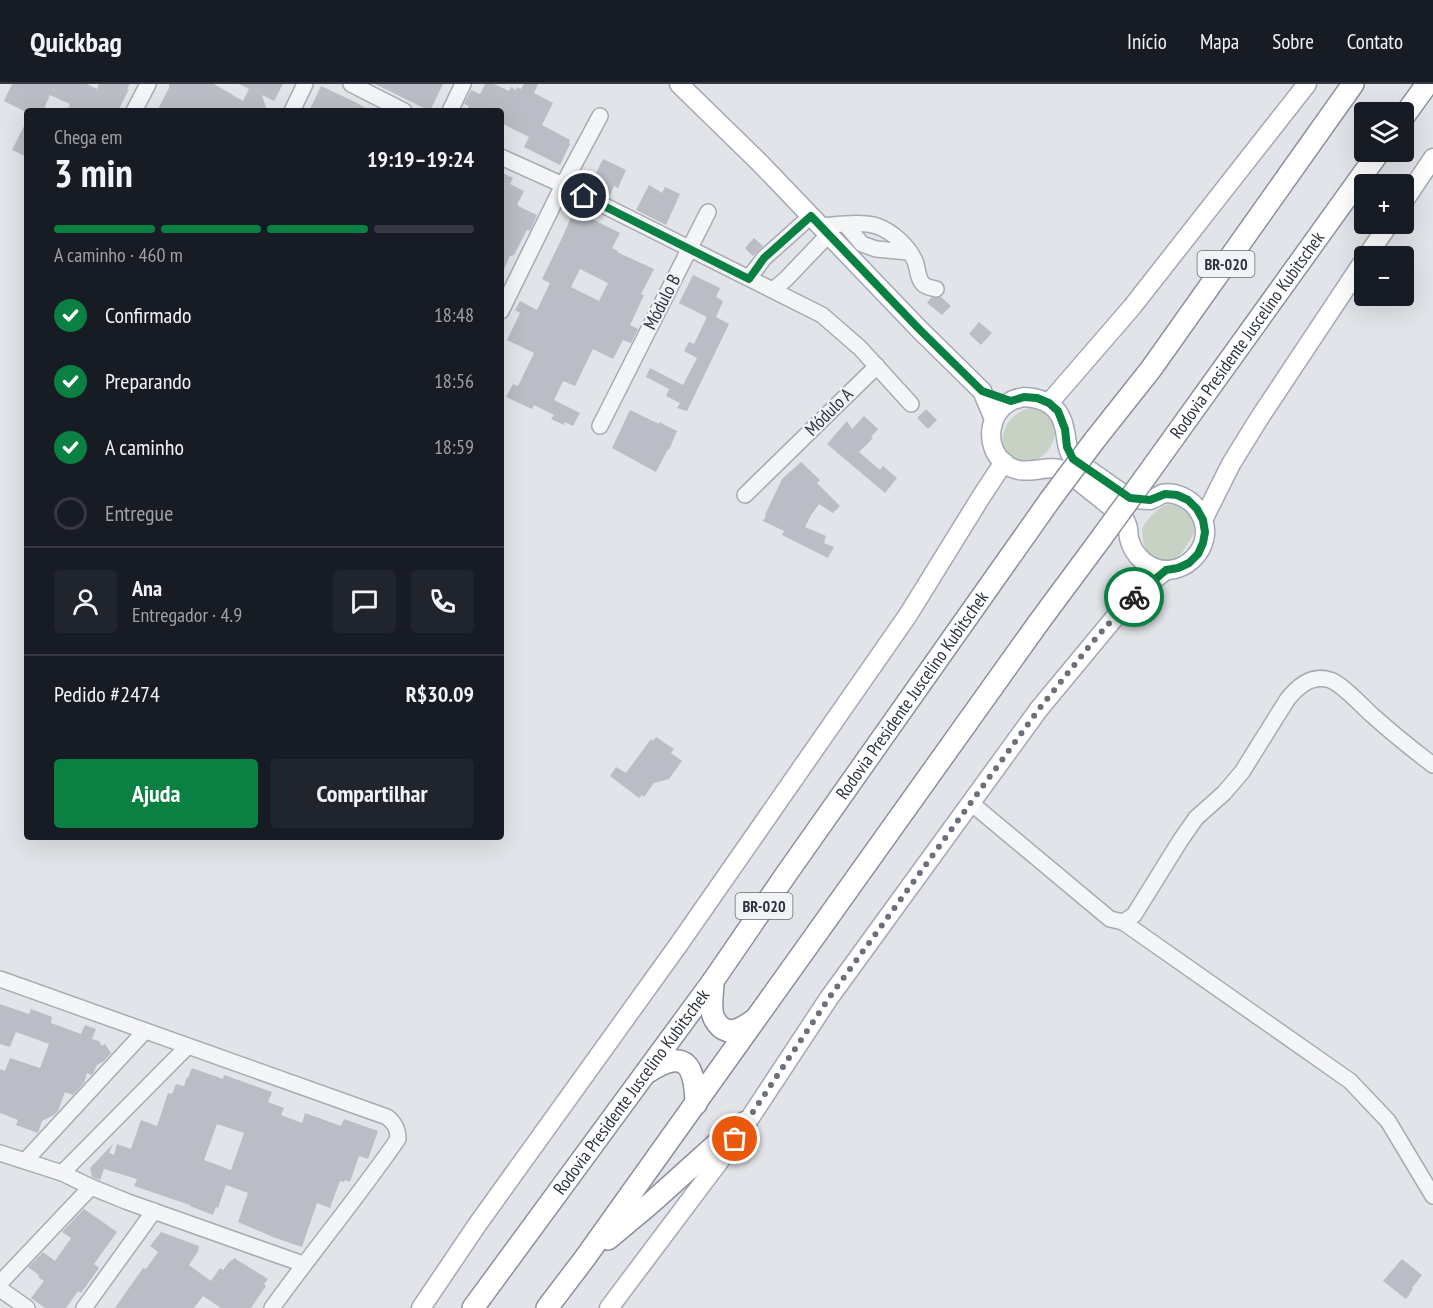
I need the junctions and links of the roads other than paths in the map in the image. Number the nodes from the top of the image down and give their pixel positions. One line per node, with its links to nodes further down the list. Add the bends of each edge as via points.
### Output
1 (148, 84): 10 (street)
2 (305, 84): 11 (street)
3 (351, 84): 12 (street)
4 (463, 84): 13 (street)
5 (1307, 84): 33 (main road, via 1132,307)
6 (1353, 84): 45 (highway, Rodovia Presidente Juscelino Kubitschek / BR-020, bridge, via 1151,369 1050,500)
7 (1427, 84): 9 (highway)
8 (686, 88): 21 (main road)
9 (1414, 102)
10 (136, 108)
11 (293, 108)
12 (398, 108)
13 (451, 108)
14 (600, 116): 18 (street)
15 (504, 158): 18 (street)
16 (1433, 158): 19 (main road)
17 (1372, 162): 46 (highway, Rodovia Presidente Juscelino Kubitschek, bridge)
18 (563, 185): 23 (street); 29 (street)
19 (1414, 186)
20 (708, 212): 23 (street, Módulo B)
21 (820, 225): 22 (street); 26 (street, via 764,258); 28 (street, via 786,279); 31 (main road)
22 (846, 225): 24 (street, via 862,244); 24 (street, via 875,226 889,232)
23 (689, 248): 26 (street); 36 (street, Módulo B)
24 (908, 252): 27 (street, via 923,284)
25 (1354, 276): 39 (main road, via 1260,417)
26 (749, 279): 28 (street)
27 (936, 289)
28 (773, 290): 30 (street, via 822,315)
29 (504, 305)
30 (877, 366): 34 (street); 38 (street, Módulo A)
31 (982, 391): 32 (main road); 35 (main road)
32 (1011, 401): 33 (main road, via 1024,397); 35 (main road)
33 (1049, 403): 39 (main road, via 1058,411 1073,459 1130,498 1150,500 1165,494 1183,497)
34 (911, 404)
35 (994, 419): 37 (main road, via 991,442)
36 (600, 426)
37 (1004, 462): 40 (main road, via 1024,471 1066,471 1118,512 1127,523 1132,549 1138,558); 65 (main road, via 908,615)
38 (745, 495)
39 (1203, 520): 40 (main road, via 1205,532 1198,554 1189,563)
40 (1166, 570): 42 (main road, via 1141,590 1096,638)
41 (1433, 765): 43 (street, via 1330,680 1305,682 1287,700 1242,772 1196,819 1134,915)
42 (971, 803): 43 (street, via 1110,919); 51 (main road, via 829,998)
43 (1123, 922): 56 (street, via 1350,1081 1388,1120)
44 (0, 979): 47 (street)
45 (713, 981): 46 (highway, via 712,1010 722,1029 738,1030); 49 (highway, Rodovia Presidente Juscelino Kubitschek / BR-020)
46 (757, 1018): 50 (highway, Rodovia Presidente Juscelino Kubitschek)
47 (145, 1031): 48 (street); 53 (street)
48 (187, 1047): 54 (street); 59 (street, via 387,1117 396,1126 398,1139)
49 (643, 1075): 50 (highway, via 660,1064 683,1062 694,1078); 66 (highway, Rodovia Presidente Juscelino Kubitschek / BR-020)
50 (696, 1104): 58 (highway, Rodovia Presidente Juscelino Kubitschek)
51 (746, 1122): 58 (highway); 68 (main road)
52 (0, 1154): 53 (street)
53 (25, 1161): 54 (street)
54 (62, 1173): 55 (street)
55 (91, 1187): 57 (street); 60 (street)
56 (1433, 1196)
57 (154, 1211): 59 (street); 63 (street)
58 (585, 1258): 67 (highway, Rodovia Presidente Juscelino Kubitschek)
59 (303, 1264): 64 (street)
60 (0, 1283)
61 (0, 1289): 62 (street)
62 (27, 1308)
63 (84, 1308)
64 (272, 1308)
65 (421, 1308)
66 (473, 1308)
67 (547, 1308)
68 (609, 1308)

